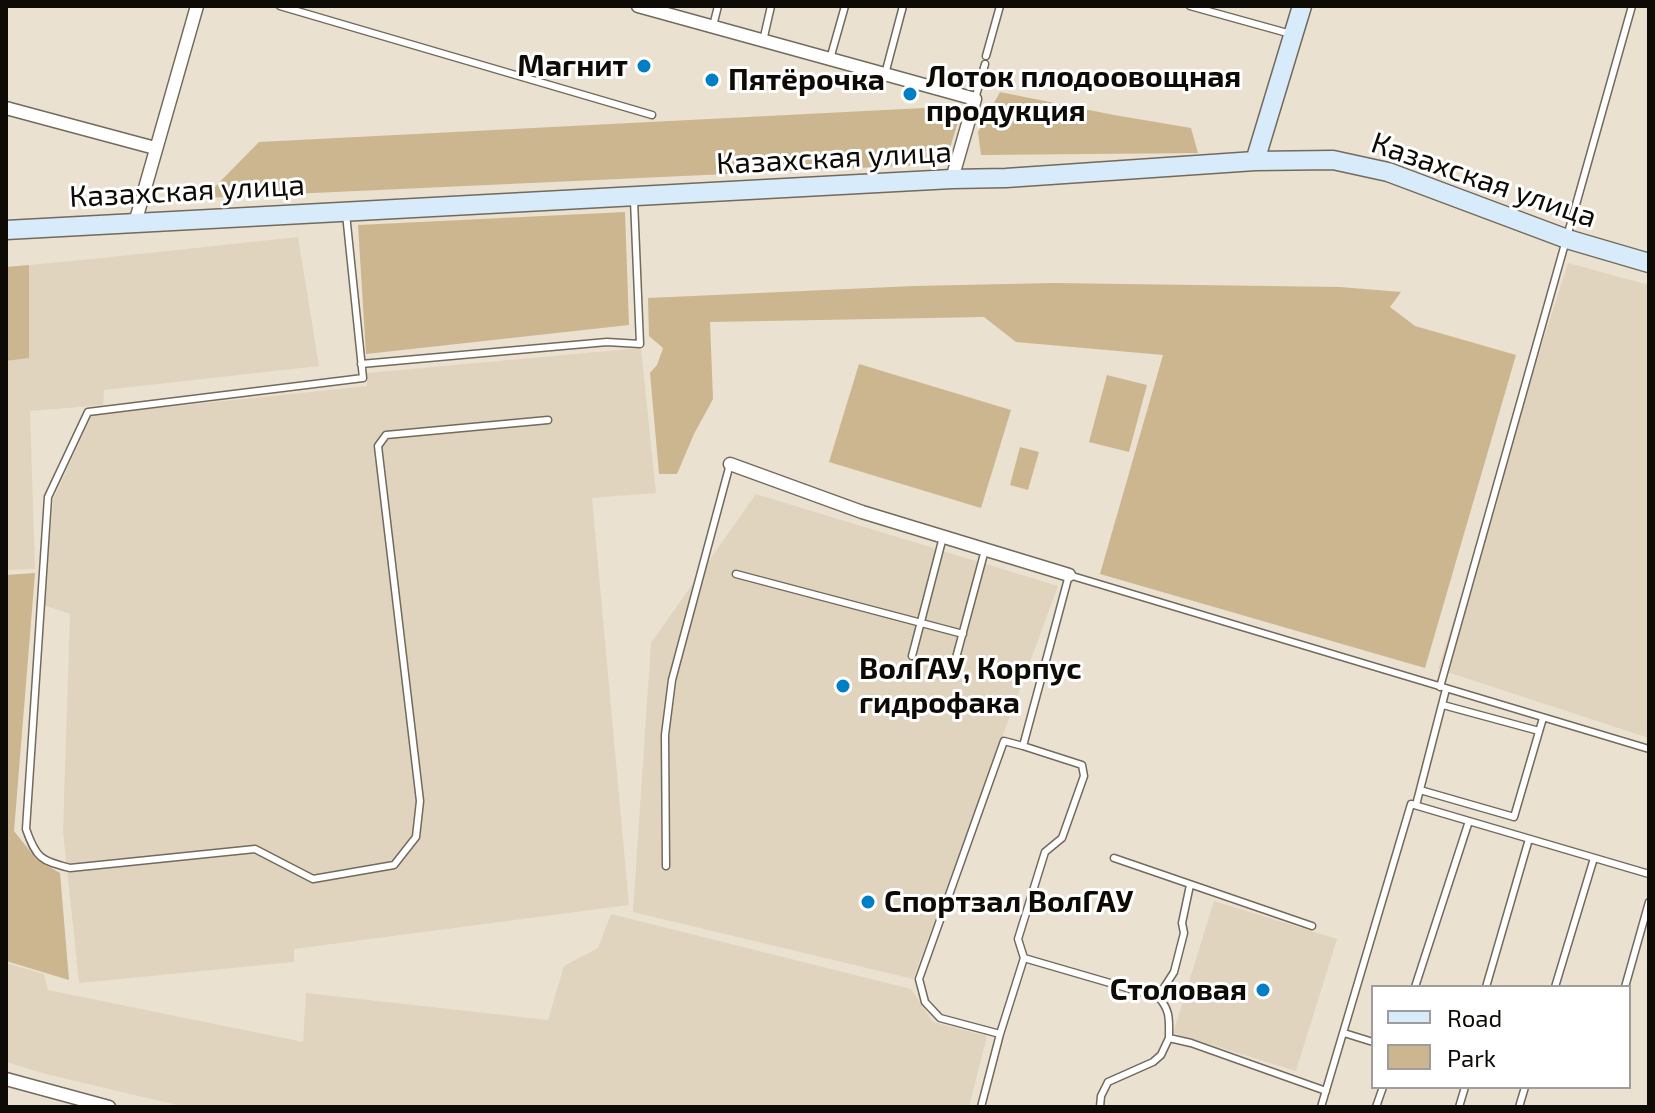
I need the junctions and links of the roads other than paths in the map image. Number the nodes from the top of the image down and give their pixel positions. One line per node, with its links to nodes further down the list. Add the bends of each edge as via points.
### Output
1 (197, 6): 20 (street)
2 (280, 6): 19 (lane)
3 (638, 6): 12 (street)
4 (718, 6): 12 (lane)
5 (771, 6): 14 (lane)
6 (845, 6): 15 (lane)
7 (903, 6): 16 (lane)
8 (1000, 6): 17 (lane)
9 (1190, 6): 13 (lane)
10 (1302, 6): 13 (main road)
11 (1632, 6): 27 (lane)
12 (713, 27): 14 (street)
13 (1293, 35): 21 (main road)
14 (763, 41): 15 (street)
15 (830, 59): 16 (street)
16 (885, 74): 17 (street)
17 (975, 99): 22 (street)
18 (6, 108): 20 (street)
19 (652, 115)
20 (155, 148): 25 (street)
21 (1255, 161): 22 (main road, Казахская улица); 27 (main road, Казахская улица, via 1333,160 1388,172)
22 (952, 179): 23 (main road, Казахская улица)
23 (634, 196): 24 (main road, Казахская улица); 29 (lane, via 640,344 607,342)
24 (346, 210): 25 (main road, Казахская улица); 29 (lane)
25 (135, 223): 26 (main road, Казахская улица)
26 (6, 230)
27 (1567, 239): 28 (main road, Казахская улица); 40 (lane)
28 (1649, 263)
29 (361, 364): 30 (lane, via 363,378 88,412 48,497 26,829 45,862 70,868 255,849 313,879 394,865 416,837 420,801 378,446 386,435)
30 (548, 420)
31 (730, 464): 32 (street); 52 (lane, via 672,680 665,735)
32 (943, 537): 33 (street); 36 (lane)
33 (985, 550): 35 (street); 37 (lane)
34 (736, 574): 36 (lane)
35 (1069, 575): 40 (lane); 44 (lane)
36 (922, 622): 37 (lane); 38 (lane)
37 (963, 634): 39 (lane)
38 (912, 656)
39 (953, 669)
40 (1443, 688): 41 (lane); 42 (lane)
41 (1443, 705): 43 (lane); 46 (lane)
42 (1543, 718): 43 (lane); 45 (lane)
43 (1539, 731): 46 (lane, via 1514,817)
44 (1023, 746): 57 (lane, via 1082,765 1084,776 1062,838 1045,852 1018,939); 64 (lane, via 1004,741 919,979 925,1002 940,1018)
45 (1649, 749)
46 (1420, 790): 47 (lane)
47 (1416, 805): 48 (lane); 63 (lane, via 1411,804)
48 (1469, 821): 49 (lane); 58 (lane)
49 (1529, 839): 51 (lane); 59 (lane)
50 (1114, 858): 54 (lane)
51 (1594, 858): 53 (lane); 60 (lane)
52 (666, 866)
53 (1649, 874)
54 (1190, 885): 56 (lane); 62 (lane, via 1174,972)
55 (1649, 902): 61 (lane)
56 (1312, 926)
57 (1024, 958): 62 (lane); 64 (lane)
58 (1416, 985)
59 (1487, 985)
60 (1556, 985)
61 (1626, 985)
62 (1158, 997): 65 (lane, via 1169,1013)
63 (1344, 1033): 66 (lane); 68 (lane)
64 (1000, 1034): 70 (lane)
65 (1169, 1038): 68 (lane); 71 (lane, via 1153,1062 1108,1082)
66 (1371, 1041)
67 (6, 1079): 69 (street)
68 (1326, 1091): 72 (lane)
69 (109, 1107)
70 (981, 1107)
71 (1100, 1107)
72 (1321, 1107)

